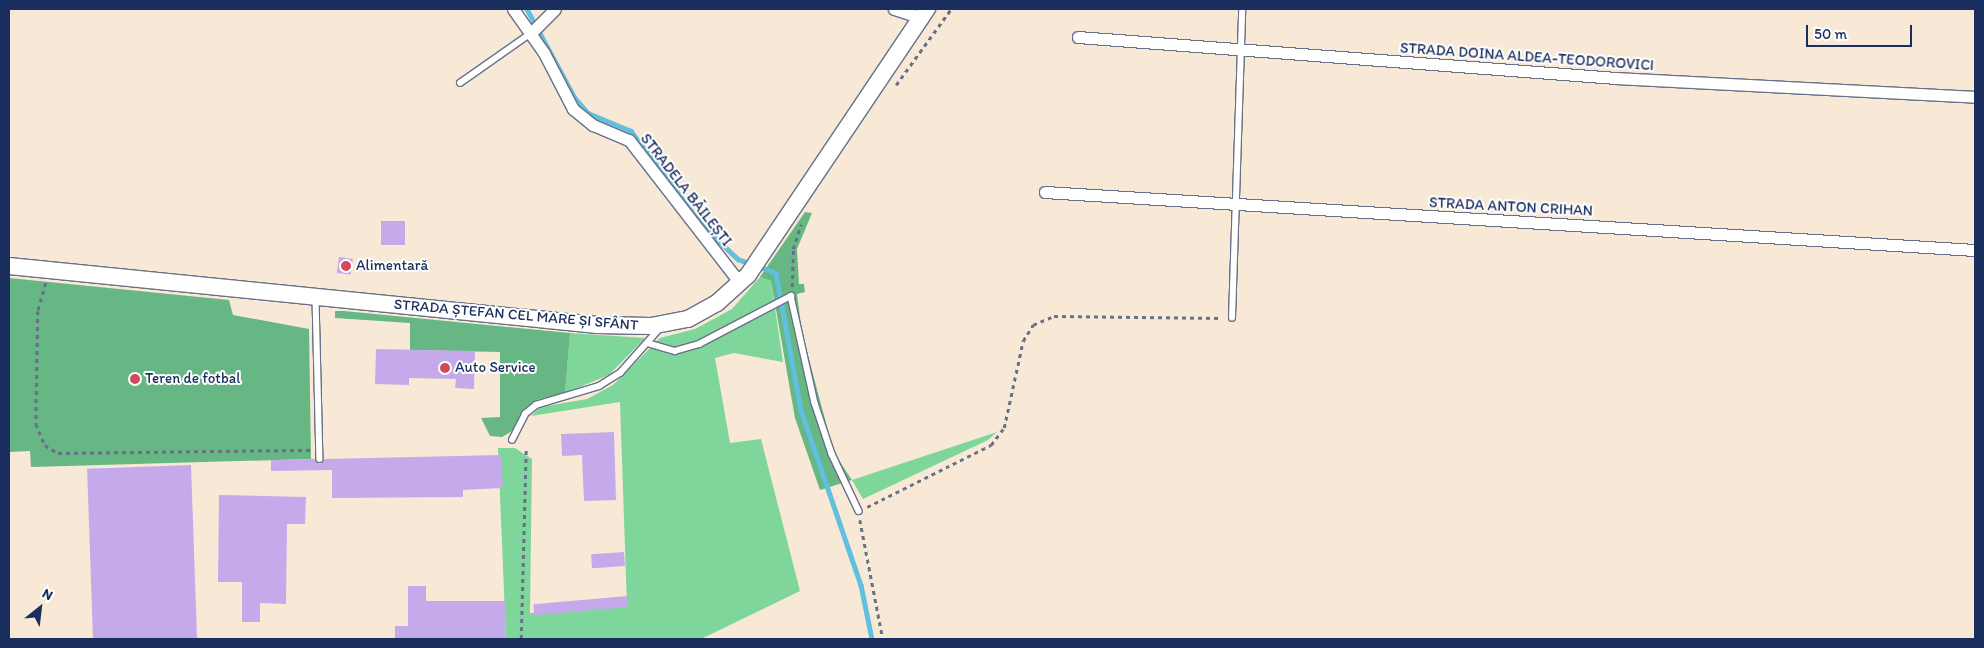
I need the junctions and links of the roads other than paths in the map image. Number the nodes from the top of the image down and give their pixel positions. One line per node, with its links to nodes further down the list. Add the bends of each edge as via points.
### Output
1 (513, 9): 6 (street, STRADELA BĂILEȘTI)
2 (555, 9): 6 (street)
3 (894, 9): 5 (street)
4 (1242, 9): 8 (lane)
5 (924, 13): 15 (main road, STRADA ȘTEFAN CEL MARE ȘI SFÂNT)
6 (530, 34): 9 (lane); 15 (street, STRADELA BĂILEȘTI, via 573,109 588,122 629,140)
7 (1078, 37): 8 (street, STRADA DOINA ALDEA-TEODOROVICI)
8 (1241, 52): 10 (street, STRADA DOINA ALDEA-TEODOROVICI); 12 (lane)
9 (460, 83)
10 (1975, 97)
11 (1045, 192): 12 (street, STRADA ANTON CRIHAN)
12 (1234, 206): 13 (street, STRADA ANTON CRIHAN); 17 (lane)
13 (1975, 250)
14 (9, 266): 16 (main road, STRADA ȘTEFAN CEL MARE ȘI SFÂNT)
15 (744, 279): 18 (main road, STRADA ȘTEFAN CEL MARE ȘI SFÂNT, via 701,313)
16 (316, 297): 18 (main road, STRADA ȘTEFAN CEL MARE ȘI SFÂNT, via 597,325); 21 (lane)
17 (1232, 318)
18 (663, 324): 19 (lane)
19 (647, 343): 20 (lane, via 620,373 599,386 536,405 526,414); 22 (lane, STRADA ȘTEFAN CEL MARE ȘI SFÂNT, via 675,350 699,344 790,296 815,403 832,454)
20 (512, 440)
21 (320, 459)
22 (859, 511)

